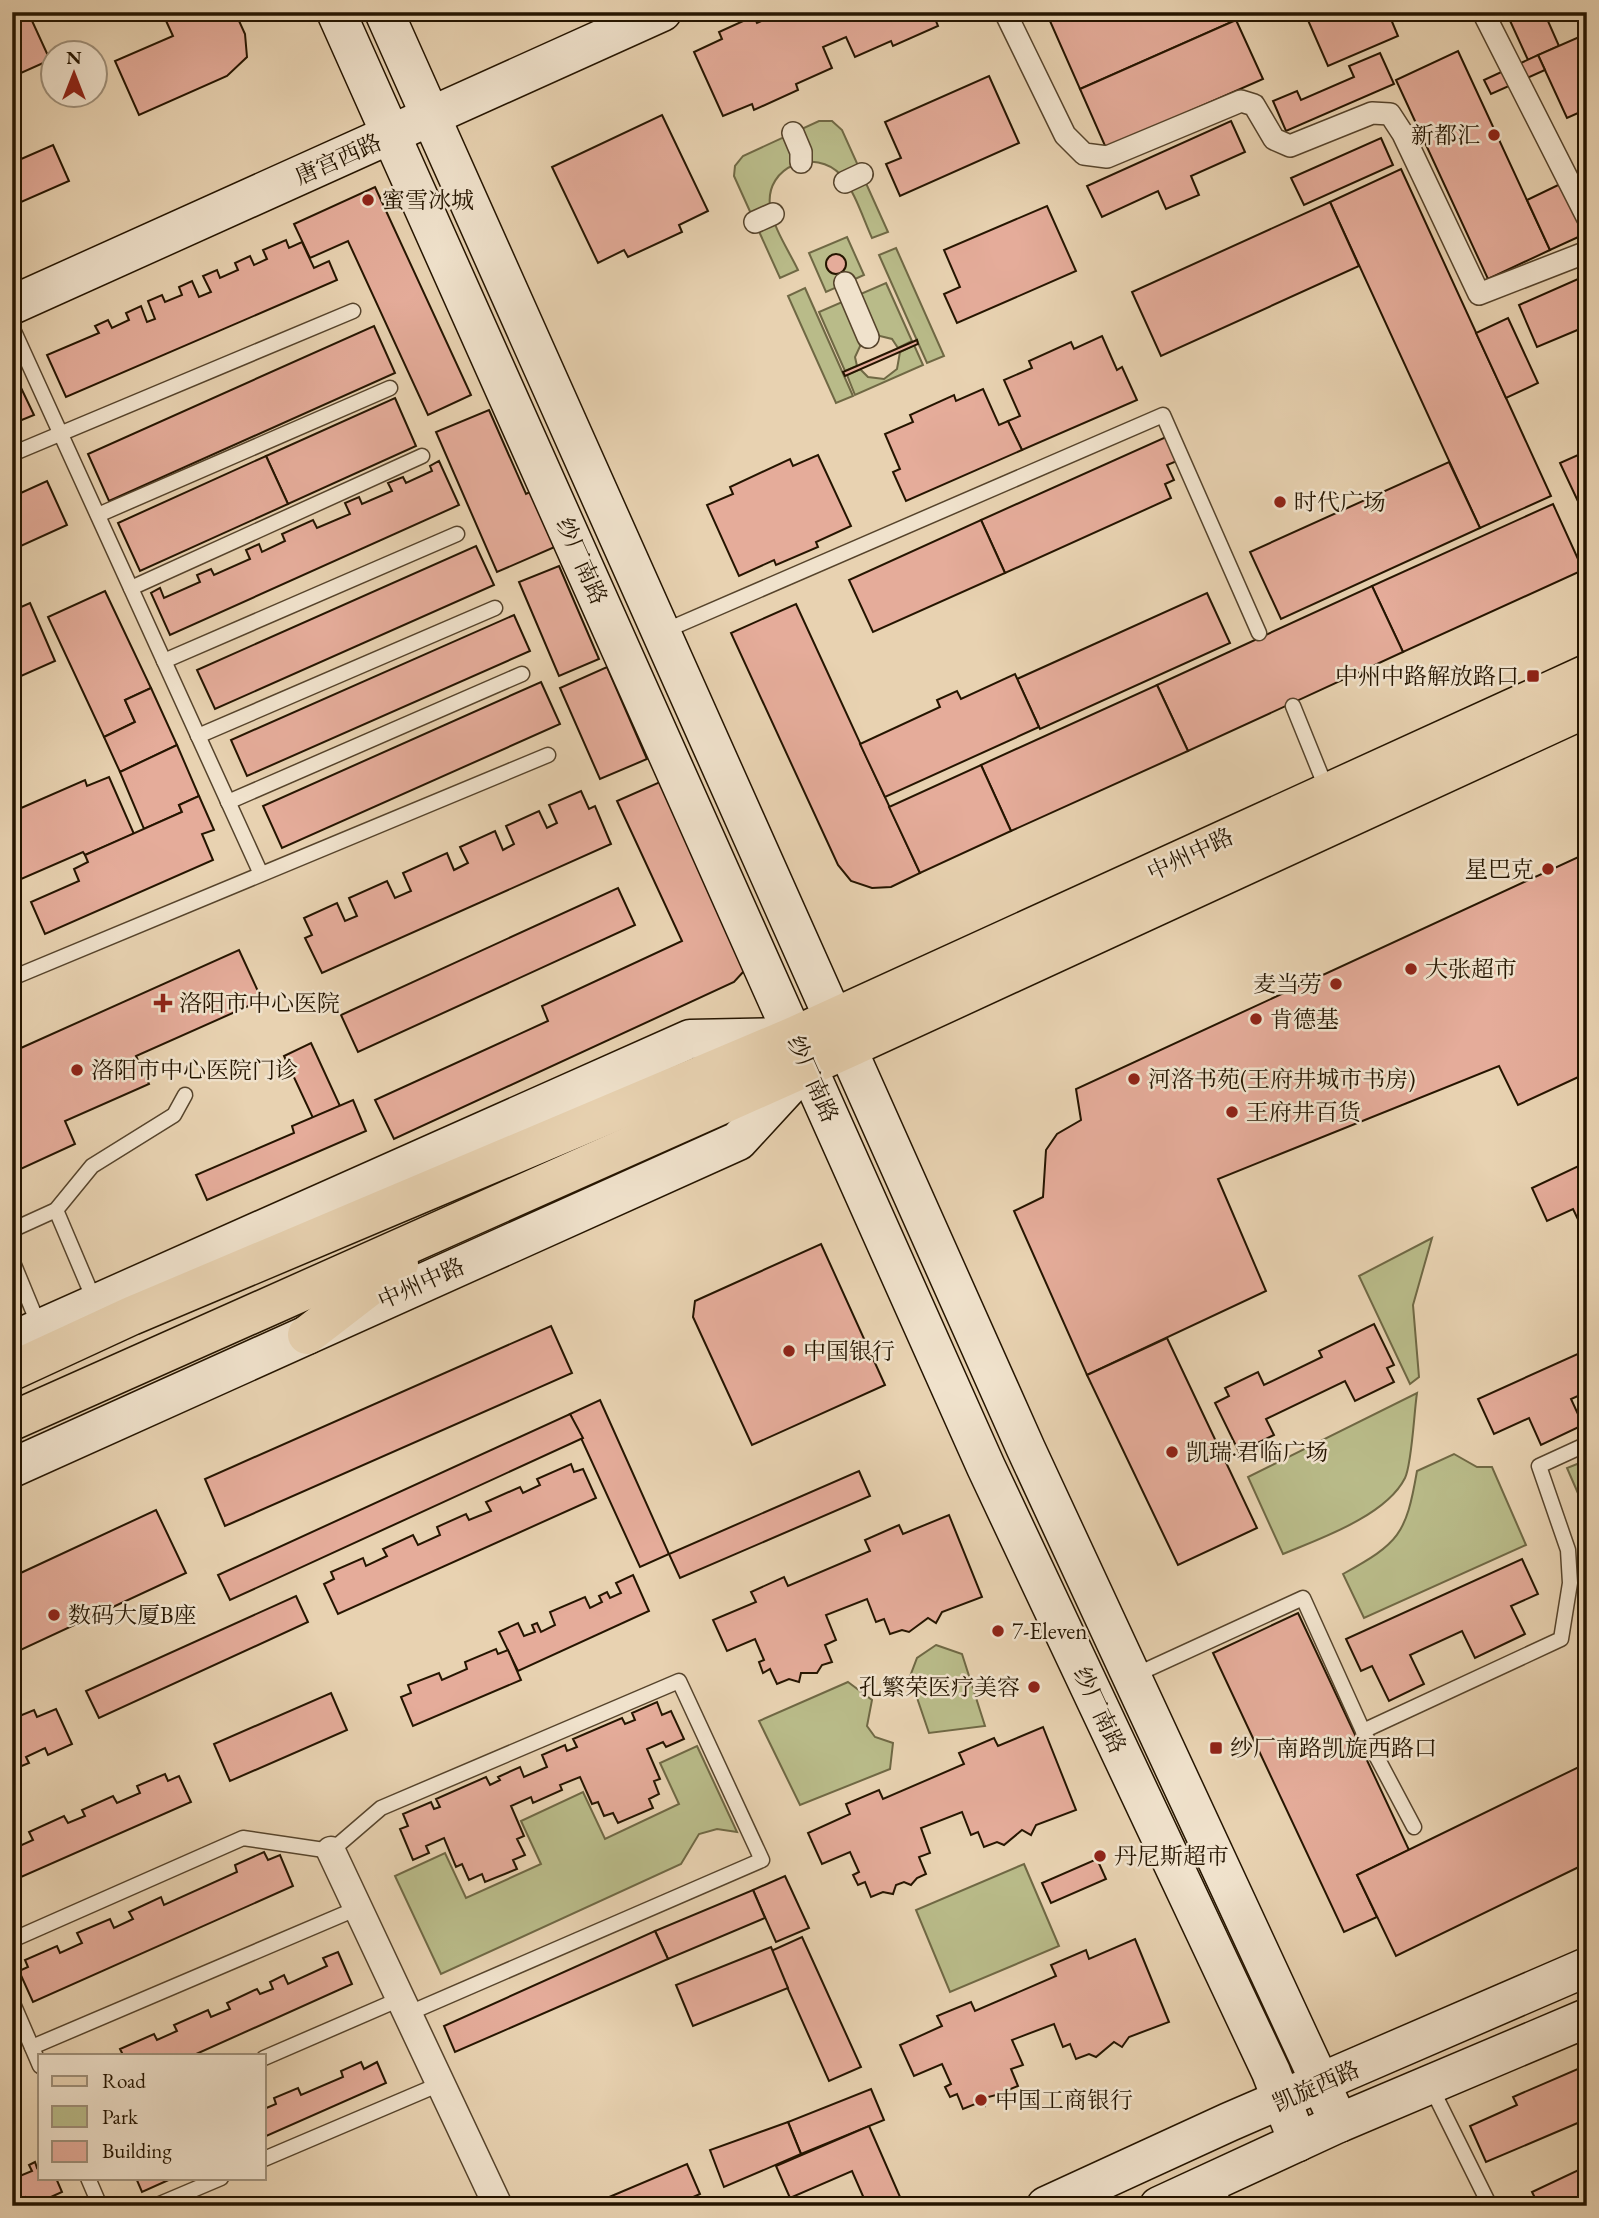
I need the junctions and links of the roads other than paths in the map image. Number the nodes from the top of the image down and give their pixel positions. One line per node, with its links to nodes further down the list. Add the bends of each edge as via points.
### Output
1 (336, 12): 8 (main road, 纱厂南路)
2 (384, 12): 7 (main road, 纱厂南路)
3 (598, 12): 7 (main road, 唐宫西路)
4 (662, 12): 7 (main road, 唐宫西路)
5 (1005, 12): 12 (street, via 1065,135 1084,154 1107,157 1241,101 1254,105 1274,139 1290,146 1373,113 1390,114 1479,294)
6 (1483, 12): 11 (street)
7 (427, 104): 8 (main road, 唐宫西路); 27 (main road, 纱厂南路)
8 (388, 122): 13 (main road, 唐宫西路); 15 (main road, 唐宫西路); 41 (main road, 纱厂南路)
9 (793, 133): 10 (street)
10 (801, 162)
11 (1587, 217)
12 (1587, 252)
13 (12, 276)
14 (845, 284): 18 (street)
15 (12, 304)
16 (353, 311): 20 (lane)
17 (12, 327): 20 (lane)
18 (868, 337)
19 (390, 388): 23 (lane)
20 (61, 434): 21 (lane); 23 (lane)
21 (12, 454)
22 (422, 456): 25 (lane)
23 (98, 515): 25 (lane)
24 (457, 534): 29 (lane)
25 (131, 589): 29 (lane)
26 (495, 608): 34 (lane)
27 (661, 632): 28 (lane, via 1163,415); 40 (main road, 纱厂南路)
28 (1259, 633)
29 (164, 661): 34 (lane)
30 (522, 674): 37 (lane)
31 (1587, 674): 36 (main road, 中州中路)
32 (1293, 706): 36 (lane)
33 (1587, 708): 40 (main road, 中州中路)
34 (198, 736): 37 (lane)
35 (548, 755): 38 (lane)
36 (1327, 790): 40 (main road, 中州中路)
37 (228, 802): 38 (lane)
38 (261, 874): 39 (lane)
39 (12, 978)
40 (840, 1033): 41 (main road, 中州中路); 54 (main road, 纱厂南路)
41 (800, 1051): 44 (main road, 中州中路); 47 (main road, 中州中路, via 690,1038); 49 (main road, 中州中路, via 738,1141); 50 (main road, 中州中路, via 131,1316); 70 (main road, 纱厂南路, via 986,1467)
42 (185, 1095): 43 (lane, via 174,1115 92,1166)
43 (56, 1210): 45 (lane); 47 (lane)
44 (448, 1226): 49 (main road); 51 (main road, 中州中路)
45 (12, 1230)
46 (12, 1260): 48 (lane)
47 (96, 1304): 48 (main road, 中州中路)
48 (26, 1335)
49 (307, 1335): 53 (main road, 中州中路)
50 (12, 1371)
51 (12, 1421)
52 (1587, 1444): 55 (lane, via 1539,1466 1568,1550 1570,1583 1561,1639)
53 (12, 1468)
54 (1132, 1677): 55 (lane, via 1303,1598); 67 (main road, 纱厂南路)
55 (1363, 1731): 56 (lane)
56 (1414, 1827)
57 (331, 1852): 58 (street); 59 (lane, via 243,1838); 62 (lane, via 381,1808 679,1681 762,1860)
58 (358, 1908): 62 (street); 64 (lane)
59 (12, 1940)
60 (1587, 1967): 67 (main road, 凯旋西路)
61 (12, 2001): 64 (lane)
62 (404, 2006): 65 (lane); 68 (street)
63 (1587, 2018): 69 (main road, 凯旋西路)
64 (32, 2047): 66 (lane)
65 (266, 2057)
66 (38, 2061)
67 (1320, 2083): 70 (main road, 凯旋西路); 71 (main road, 纱厂南路)
68 (440, 2084): 73 (lane); 79 (street)
69 (1430, 2086): 71 (main road, 凯旋西路); 82 (lane)
70 (1283, 2101): 72 (main road, 纱厂南路); 80 (main road, 凯旋西路)
71 (1339, 2123): 72 (main road, 凯旋西路)
72 (1298, 2142): 76 (main road, 凯旋西路)
73 (266, 2158)
74 (89, 2180): 77 (lane)
75 (216, 2180): 78 (lane)
76 (1219, 2193): 81 (main road, 凯旋西路)
77 (100, 2206)
78 (155, 2206)
79 (498, 2206)
80 (1046, 2206)
81 (1159, 2206)
82 (1490, 2206)

